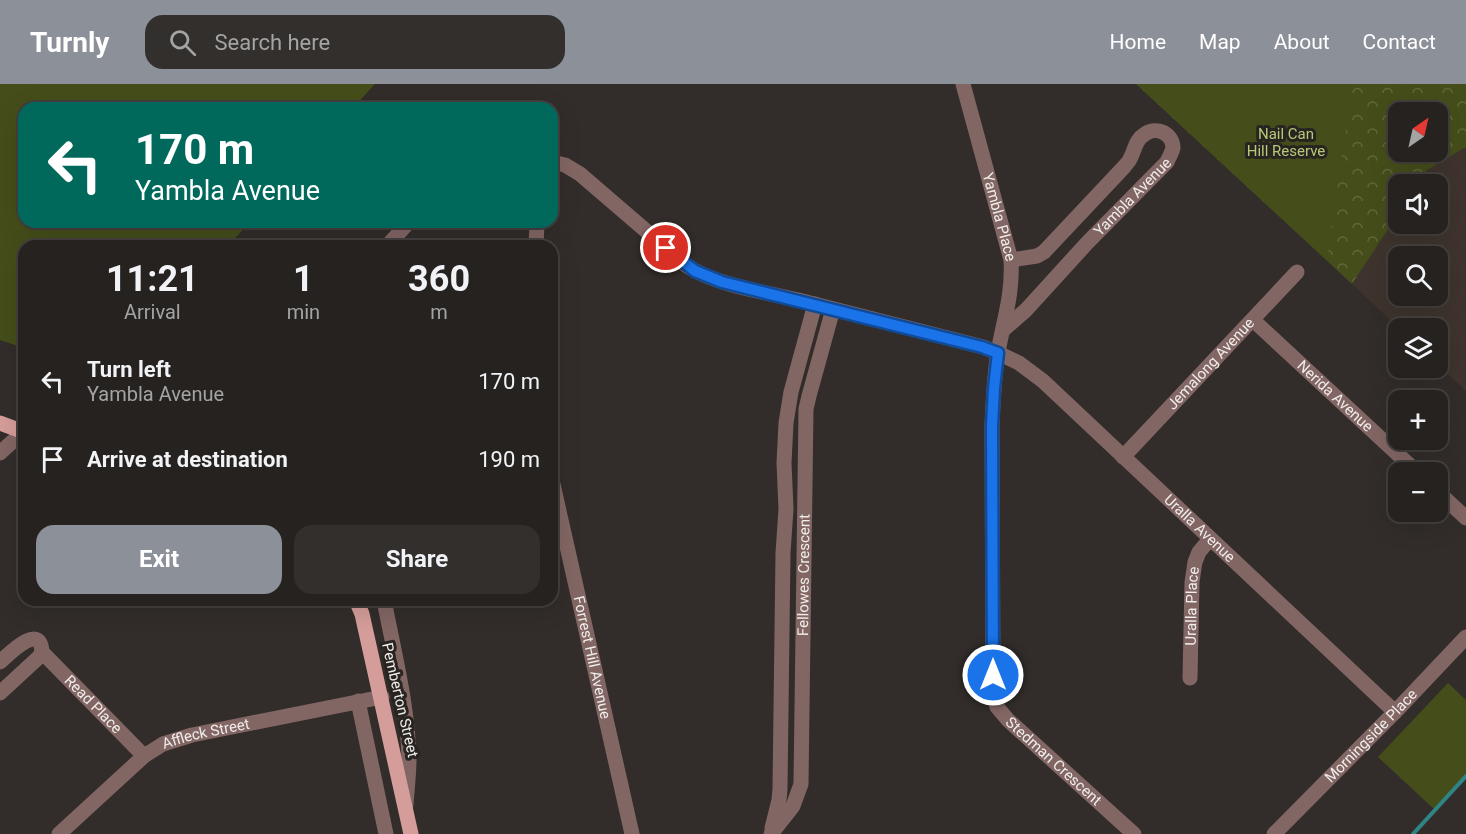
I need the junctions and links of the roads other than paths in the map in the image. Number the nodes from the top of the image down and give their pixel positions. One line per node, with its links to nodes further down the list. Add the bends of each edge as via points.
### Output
1 (963, 84): 5 (street, Yambla Place)
2 (558, 163): 7 (street, via 580,174 695,271 722,282)
3 (404, 228): 4 (street)
4 (392, 240)
5 (1011, 260): 10 (street, Yambla Place, via 1011,292); 10 (street, Yambla Avenue, via 1044,252 1124,167 1146,133 1157,130 1167,134 1173,150 1167,162)
6 (1297, 272): 9 (street, Jemalong Avenue)
7 (814, 304): 8 (street); 38 (street, Fellowes Crescent, via 787,414 780,789)
8 (833, 309): 11 (street); 38 (street, Fellowes Crescent, via 806,409 801,784 793,806)
9 (1253, 320): 16 (street, Jemalong Avenue); 17 (street, Nerida Avenue)
10 (1003, 330): 11 (street, Yambla Place)
11 (998, 353): 16 (street, Uralla Avenue, via 1043,381); 39 (street, Stedman Crescent, via 992,426 993,694 997,707 1008,720)
12 (0, 423): 13 (main road)
13 (18, 430)
14 (18, 437): 15 (street)
15 (0, 453)
16 (1124, 457): 21 (street, Uralla Avenue)
17 (1406, 462)
18 (1448, 501): 20 (street)
19 (558, 507): 37 (street, Forrest Hill Avenue)
20 (1466, 518)
21 (1210, 539): 27 (street, Uralla Place, via 1199,552 1192,582); 31 (street, Uralla Avenue)
22 (359, 606): 29 (main road, Pemberton Street)
23 (385, 606): 33 (street, Pemberton Street, via 407,735)
24 (1466, 637): 31 (street, Morningside Place)
25 (42, 652): 26 (street, Read Place, via 39,642 30,639); 28 (street); 32 (street, Read Place)
26 (0, 662)
27 (1190, 678)
28 (0, 693)
29 (382, 697): 30 (street, Affleck Street); 33 (main road, Pemberton Street)
30 (358, 701): 32 (street, Affleck Street, via 192,735 163,744); 35 (street)
31 (1395, 712): 40 (street, Morningside Place)
32 (144, 756): 34 (street, Affleck Street)
33 (406, 809): 36 (main road, Pemberton Street)
34 (59, 834)
35 (386, 834)
36 (411, 834)
37 (632, 834)
38 (771, 834)
39 (1134, 834)
40 (1275, 834)

